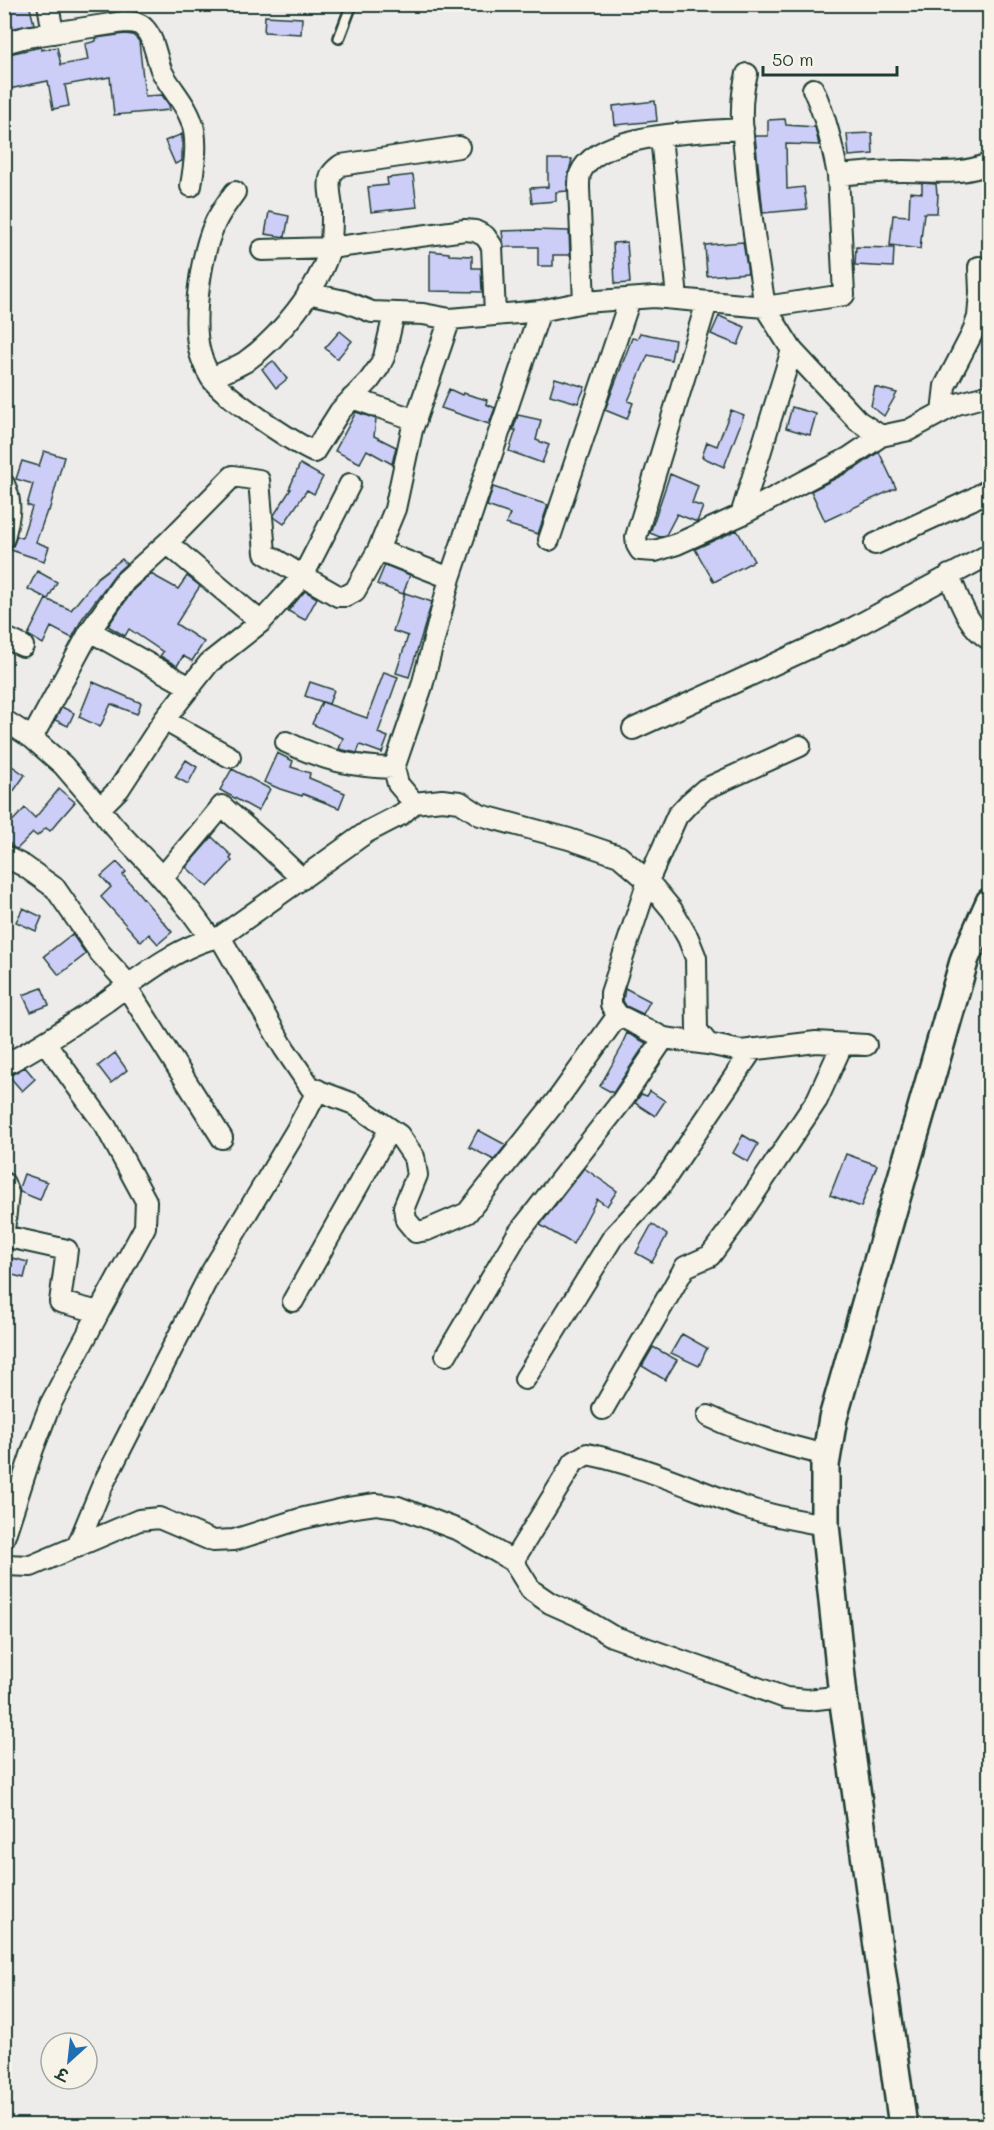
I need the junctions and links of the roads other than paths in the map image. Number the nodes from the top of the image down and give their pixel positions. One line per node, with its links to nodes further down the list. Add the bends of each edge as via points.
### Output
1 (48, 4): 3 (street)
2 (352, 4): 4 (lane)
3 (53, 33): 5 (street); 13 (street, via 133,21 142,26 194,128)
4 (339, 38)
5 (4, 43)
6 (747, 74): 8 (street)
7 (813, 89): 12 (street, via 829,131)
8 (743, 129): 9 (street); 23 (street, via 748,196)
9 (661, 136): 19 (street); 21 (street, via 614,145 599,153 580,174)
10 (459, 147): 15 (street, via 341,165 330,177)
11 (990, 163): 12 (street, via 961,172)
12 (838, 175): 23 (street, via 844,294)
13 (191, 186)
14 (235, 192): 29 (street, via 216,221 202,266 197,320 200,353)
15 (330, 248): 16 (street); 18 (street); 26 (street, via 475,231 492,246)
16 (262, 250)
17 (978, 267): 32 (street, via 978,317 945,386)
18 (308, 293): 25 (street, via 372,312); 29 (street, via 268,343 243,363)
19 (677, 298): 20 (street); 22 (street)
20 (630, 299): 21 (street); 40 (street)
21 (584, 302): 24 (street)
22 (707, 302): 23 (street); 38 (street, via 636,537 637,545 640,550 655,551)
23 (765, 307): 28 (street)
24 (540, 311): 26 (street); 47 (street)
25 (394, 314): 27 (street); 31 (street, via 384,357)
26 (495, 315): 27 (street)
27 (450, 319): 33 (street)
28 (792, 350): 34 (street, via 858,421); 38 (street)
29 (212, 379): 31 (street, via 260,418 315,452)
30 (990, 395): 32 (street)
31 (352, 399): 33 (street)
32 (942, 412): 34 (street, via 909,429)
33 (416, 420): 43 (street, via 395,509)
34 (880, 436): 38 (street, via 850,457)
35 (4, 484): 39 (street, via 10,500)
36 (350, 484): 46 (street)
37 (990, 489): 42 (street)
38 (741, 515)
39 (4, 538)
40 (549, 540)
41 (167, 543): 46 (street, via 233,476 259,480 265,553); 48 (street); 49 (street, via 125,581)
42 (875, 544)
43 (378, 550): 46 (street, via 355,591 346,596 338,596); 47 (street)
44 (990, 554): 45 (street)
45 (949, 575): 51 (street, via 970,623); 56 (street, via 851,629)
46 (303, 576): 48 (street)
47 (450, 578): 61 (street, via 422,686)
48 (261, 622): 53 (street, via 209,663)
49 (90, 631): 53 (street); 57 (street)
50 (4, 637): 52 (street)
51 (990, 640)
52 (23, 646)
53 (190, 687): 55 (street)
54 (4, 720): 57 (street)
55 (164, 720): 60 (street); 63 (street, via 119,789)
56 (633, 729)
57 (32, 738): 63 (street, via 63,765)
58 (286, 742): 61 (street, via 340,763)
59 (800, 746): 67 (street, via 705,789 689,802 677,816)
60 (230, 757)
61 (394, 768): 62 (street, via 398,784)
62 (414, 803): 66 (street); 67 (street, via 460,802 480,815 619,856)
63 (100, 808): 65 (street, via 110,824)
64 (4, 856): 70 (street, via 55,888)
65 (162, 878): 66 (street, via 222,806); 69 (street)
66 (302, 879): 69 (street)
67 (648, 881): 71 (street, via 611,993 611,1005); 74 (street, via 672,910 696,958 697,1030)
68 (990, 902): 91 (street, via 965,958 833,1418)
69 (215, 938): 70 (street, via 195,944); 79 (street, via 311,1088)
70 (127, 985): 73 (street); 81 (street)
71 (618, 1015): 72 (street); 80 (street, via 467,1213 416,1232 406,1220 404,1207 417,1175 414,1157)
72 (664, 1038): 74 (street); 87 (street, via 621,1102 518,1235)
73 (45, 1042): 78 (street); 86 (street, via 106,1127 146,1202 145,1227)
74 (708, 1044): 77 (street, via 741,1051)
75 (842, 1045): 76 (street); 77 (street, via 816,1042); 89 (street, via 817,1100 710,1256 686,1267)
76 (866, 1045)
77 (753, 1049): 88 (street, via 661,1185 613,1237)
78 (4, 1065)
79 (318, 1090): 80 (street, via 354,1104); 94 (street, via 209,1276 103,1484)
80 (390, 1129): 85 (street)
81 (222, 1138)
82 (4, 1182): 83 (street, via 8,1193)
83 (4, 1231)
84 (4, 1236): 86 (street, via 67,1250 60,1302)
85 (293, 1301)
86 (99, 1312): 93 (street, via 50,1405)
87 (446, 1355)
88 (525, 1379)
89 (603, 1409)
90 (708, 1416): 91 (street, via 784,1446)
91 (827, 1455): 92 (street)
92 (825, 1525): 95 (street, via 746,1508 617,1460 587,1454 574,1462); 97 (street)
93 (4, 1538)
94 (77, 1547): 95 (street, via 139,1521 159,1518 213,1541 234,1540 300,1519 376,1504 398,1507 461,1531); 96 (street, via 31,1566)
95 (513, 1561): 97 (street, via 531,1590 612,1636 786,1698)
96 (4, 1564)
97 (843, 1696): 98 (street)
98 (903, 2126)

